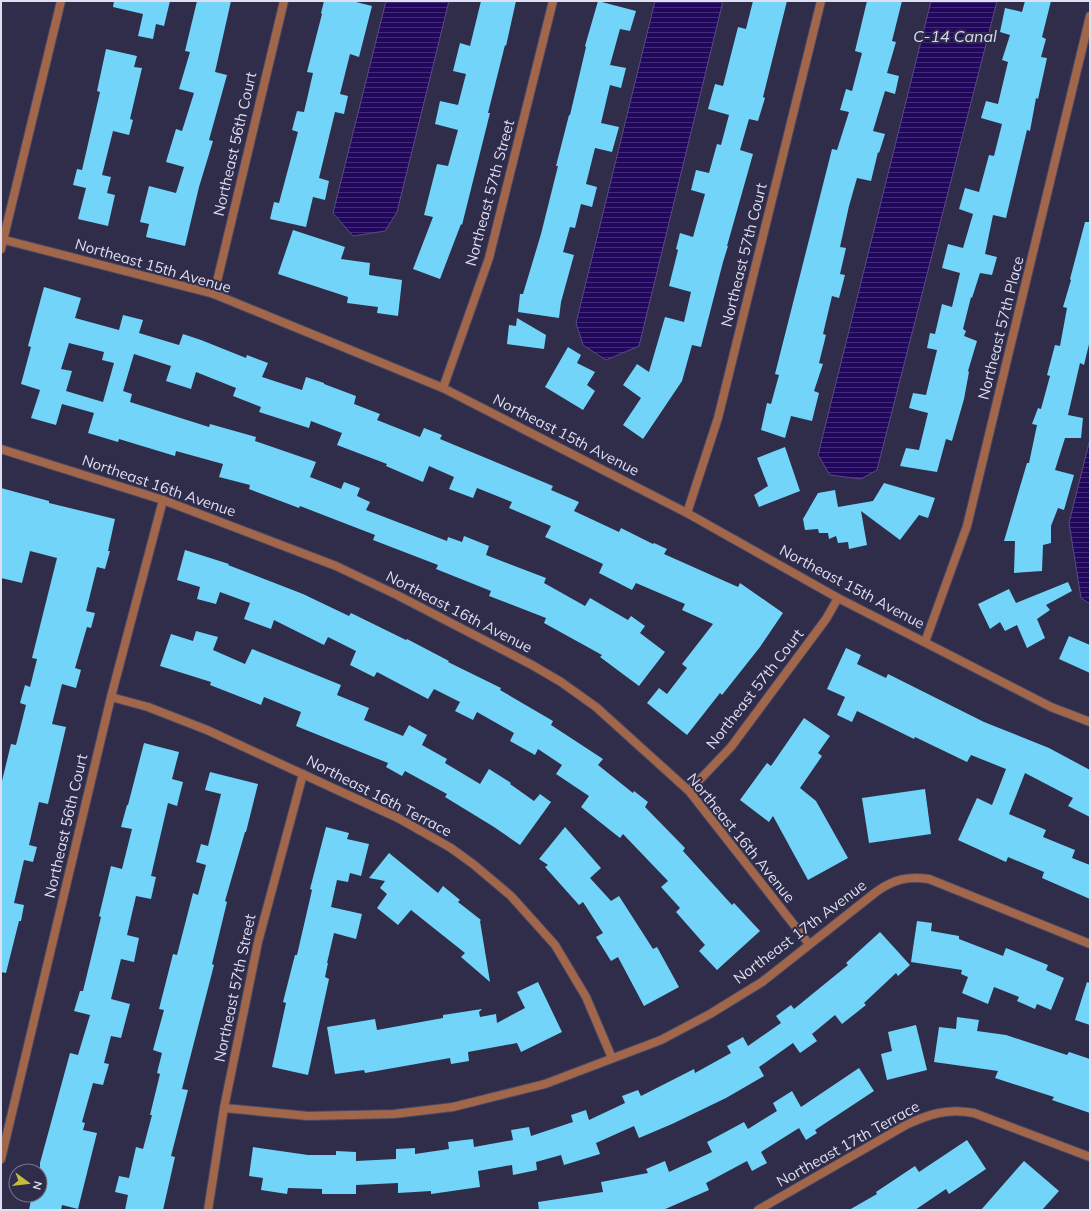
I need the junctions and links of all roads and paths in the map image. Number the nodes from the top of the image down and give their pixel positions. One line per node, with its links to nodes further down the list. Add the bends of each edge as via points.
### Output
1 (61, 1): 6 (street)
2 (284, 1): 8 (street, Northeast 56th Court)
3 (552, 1): 9 (street, Northeast 57th Street, via 489,258)
4 (821, 1): 12 (street, Northeast 57th Court, via 718,418)
5 (1090, 16): 14 (street, Northeast 57th Place, via 968,526)
6 (2, 239): 7 (street); 8 (street, Northeast 15th Avenue)
7 (1, 249)
8 (214, 294): 9 (street, Northeast 15th Avenue)
9 (443, 388): 12 (street, Northeast 15th Avenue)
10 (1, 449): 11 (street, Northeast 16th Avenue)
11 (163, 500): 15 (street, Northeast 56th Court); 18 (street, Northeast 16th Avenue, via 336,566 532,664 596,707)
12 (687, 513): 13 (street, Northeast 15th Avenue)
13 (838, 598): 14 (street, Northeast 15th Avenue); 18 (street, Northeast 57th Court, via 826,619 731,747)
14 (925, 642): 16 (street, Northeast 15th Avenue, via 1051,707)
15 (111, 697): 17 (street, Northeast 16th Terrace, via 148,707 207,730); 24 (street, Northeast 56th Court)
16 (1090, 722)
17 (303, 774): 21 (street, Northeast 16th Terrace, via 398,818 434,838 473,864 511,896 555,946 586,997); 22 (street, Northeast 57th Street, via 258,942)
18 (688, 791): 19 (street, Northeast 16th Avenue)
19 (809, 944): 20 (street, Northeast 17th Avenue, via 888,884 915,877 929,879); 21 (street, Northeast 17th Avenue, via 762,982 710,1014 661,1040)
20 (1090, 944)
21 (612, 1058): 22 (street, Northeast 17th Avenue, via 545,1084 453,1107 394,1114 308,1116)
22 (224, 1108): 25 (street, Northeast 57th Street)
23 (1090, 1157): 26 (street, Northeast 17th Terrace, via 974,1113 960,1110 944,1112 926,1116 906,1125)
24 (1, 1159)
25 (208, 1210)
26 (758, 1210)

